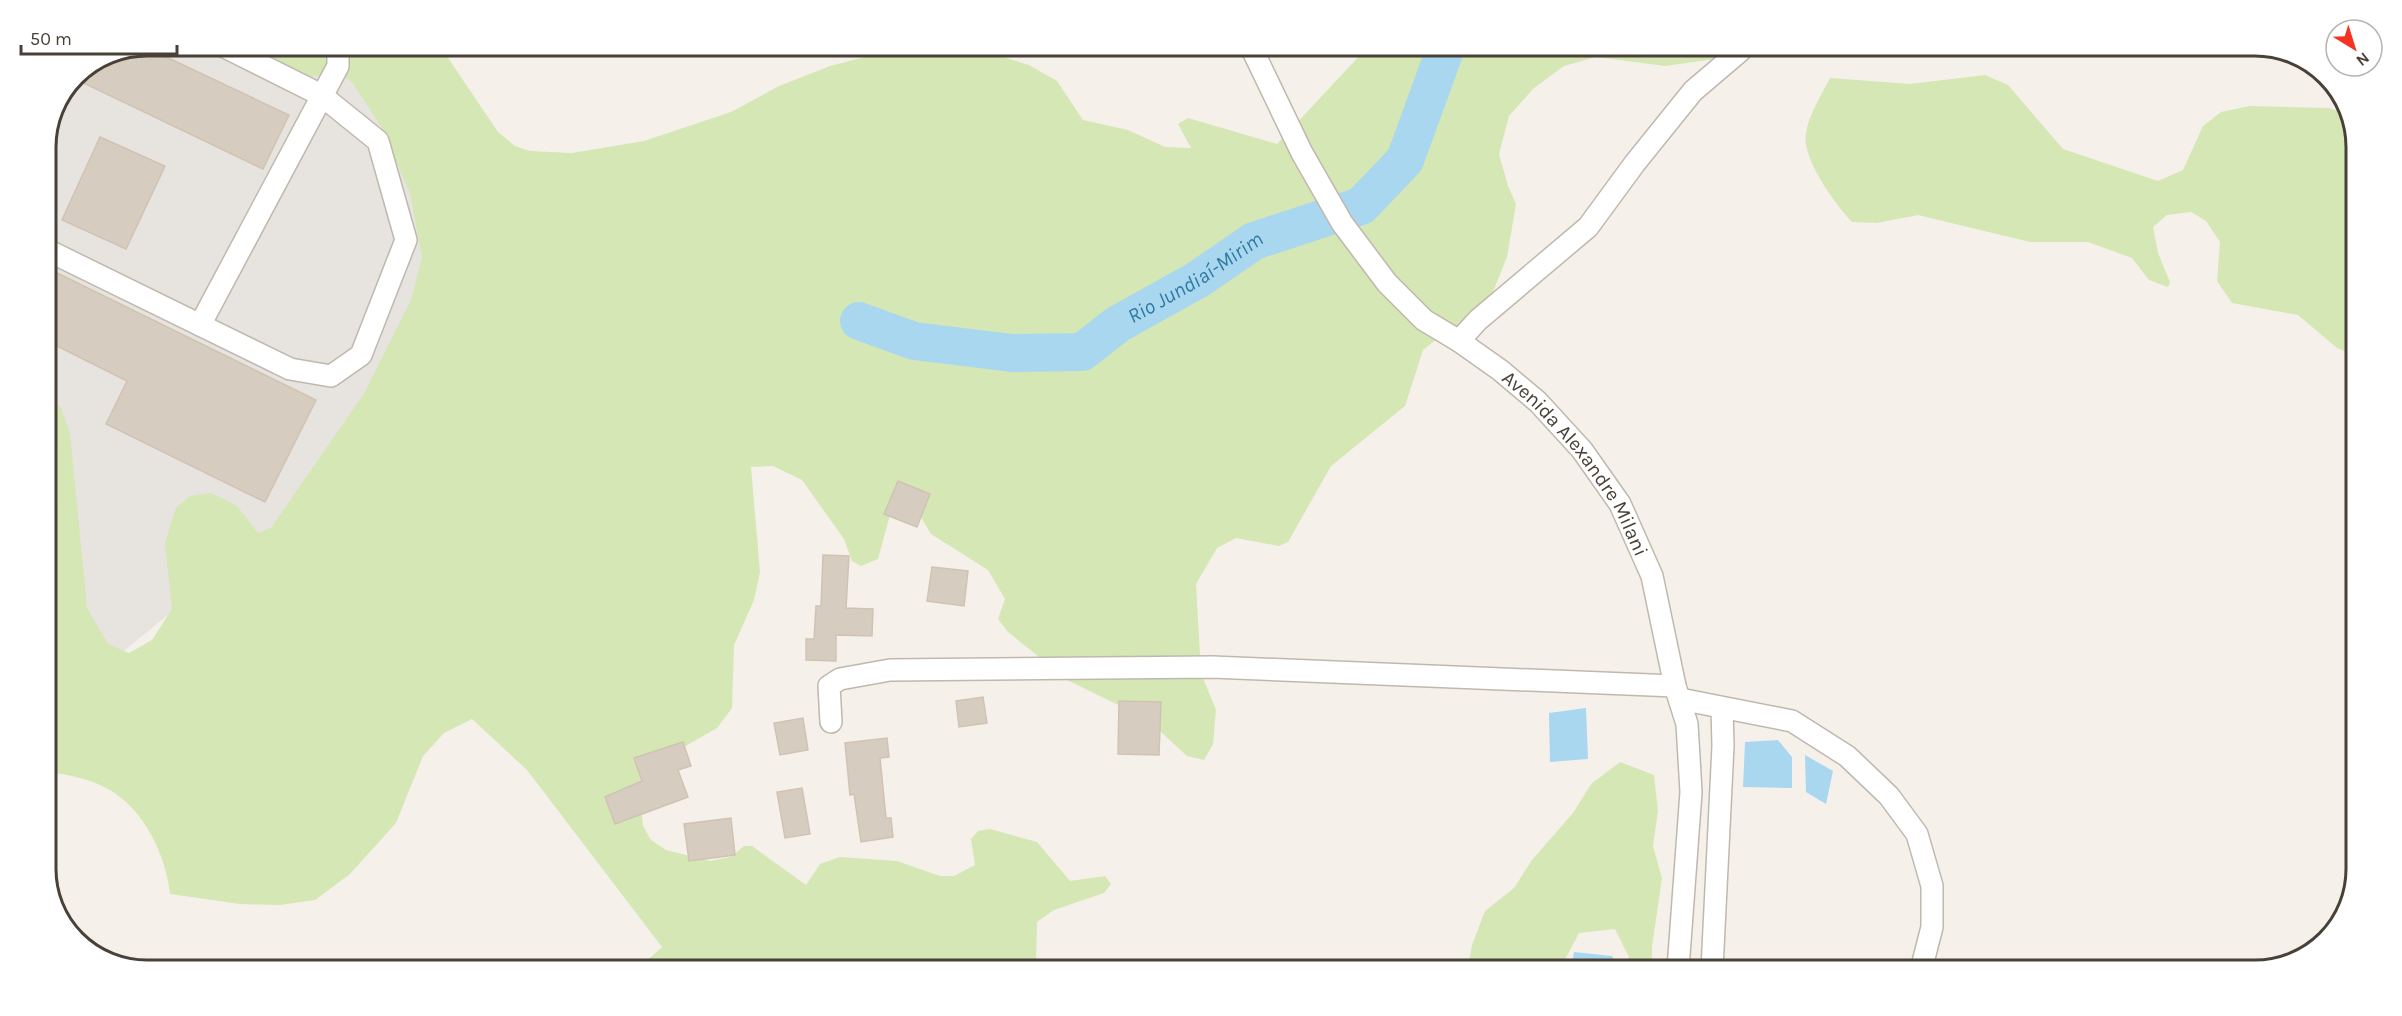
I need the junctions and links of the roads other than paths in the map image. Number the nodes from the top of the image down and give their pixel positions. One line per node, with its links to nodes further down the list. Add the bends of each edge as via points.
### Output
1 (243, 56): 5 (street)
2 (337, 56): 5 (street, via 338,66)
3 (1255, 56): 8 (street, Avenida Alexandre Milani, via 1302,153 1342,224 1416,312)
4 (1734, 56): 8 (street, via 1693,92 1588,227 1478,320)
5 (321, 95): 7 (street); 7 (street, via 378,141 406,240 361,355 331,376 290,369)
6 (56, 254): 7 (street)
7 (200, 325)
8 (1459, 341): 9 (street, Avenida Alexandre Milani, via 1538,402 1582,450 1620,504 1652,576)
9 (1678, 692): 10 (street); 11 (street, via 1212,667 890,670 840,679 830,686); 12 (street, Avenida Alexandre Milani, via 1687,724 1691,792)
10 (1722, 708): 13 (street); 14 (street, via 1792,721 1847,756 1889,796 1917,834 1932,886 1932,927)
11 (831, 722)
12 (1679, 960)
13 (1712, 960)
14 (1924, 960)

